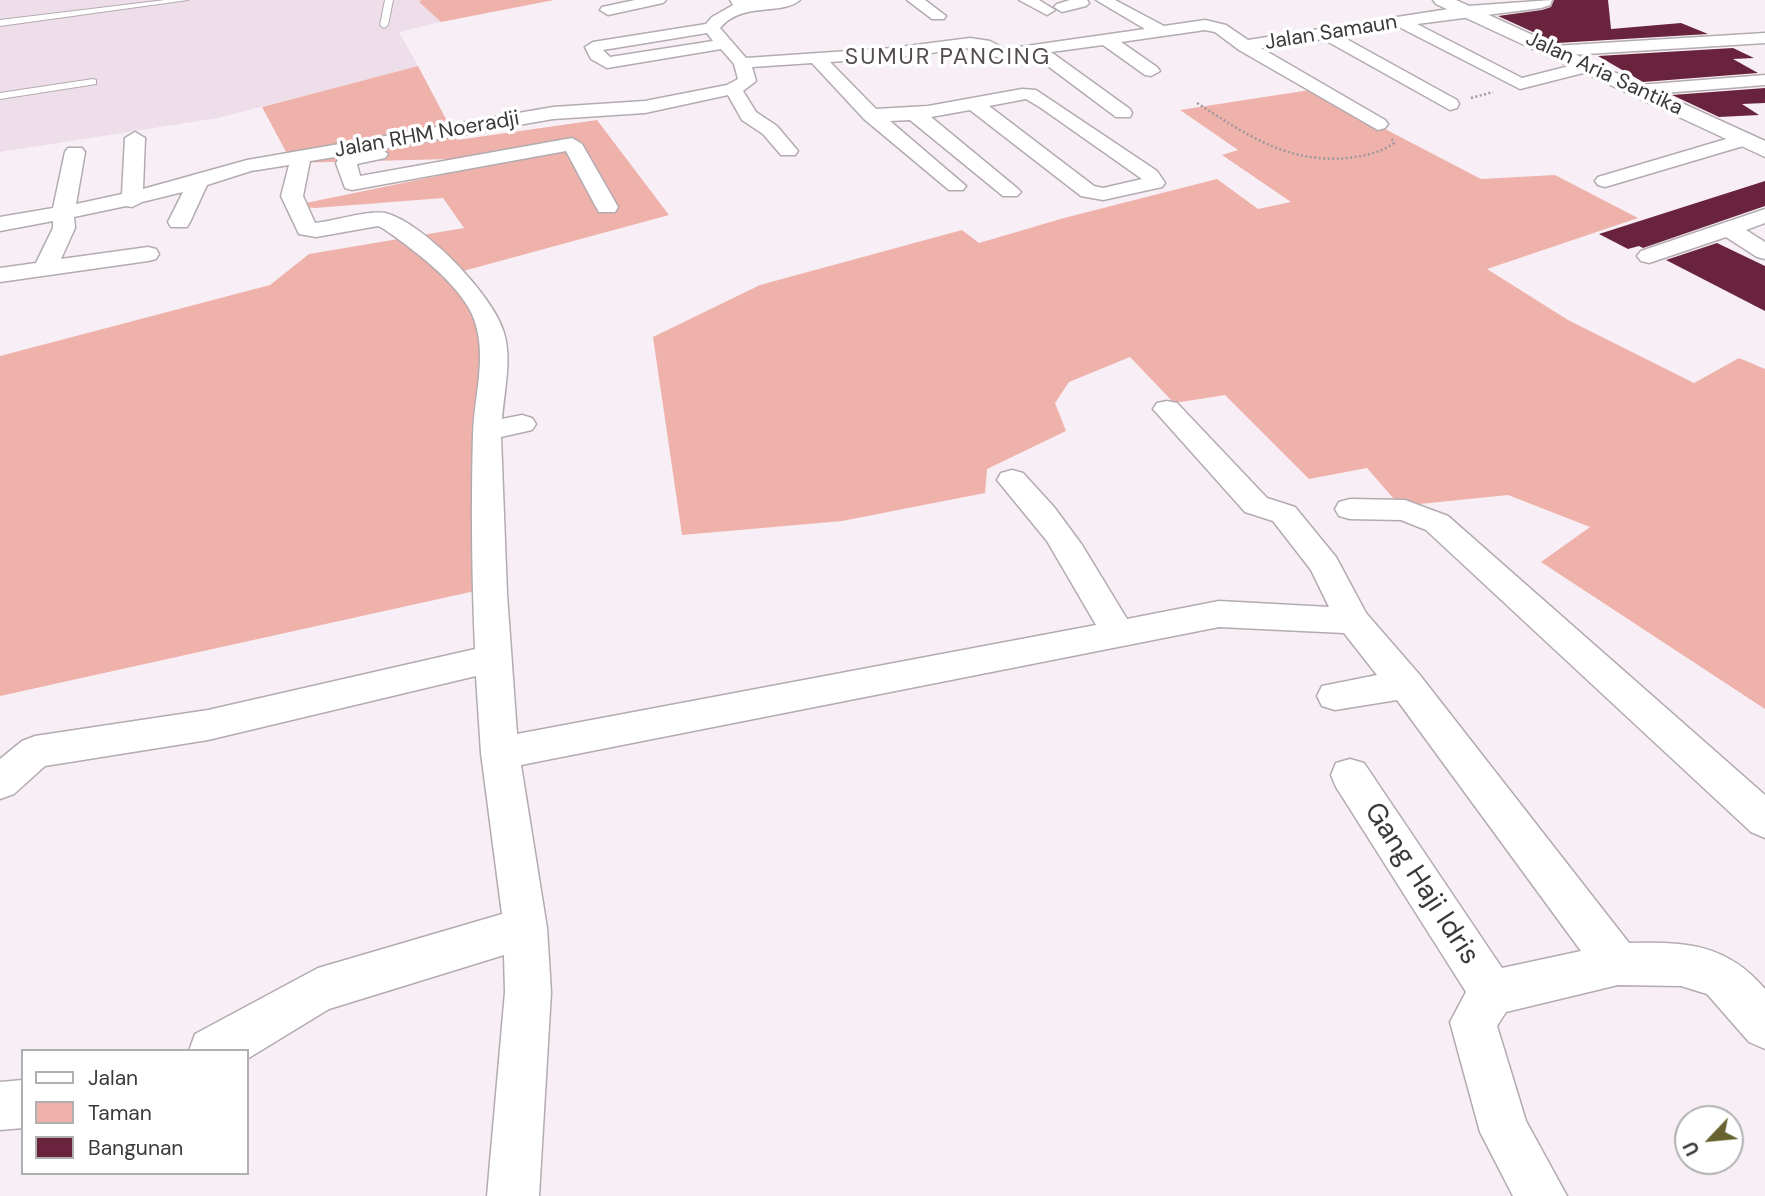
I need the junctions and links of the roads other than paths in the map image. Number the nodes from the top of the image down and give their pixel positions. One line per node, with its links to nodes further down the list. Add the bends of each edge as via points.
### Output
1 (184, 0): 17 (lane)
2 (389, 0): 18 (lane)
3 (658, 0): 13 (street)
4 (792, 0): 11 (street)
5 (915, 0): 15 (street)
6 (1027, 0): 7 (street, via 1055,8 1081,2)
7 (1078, 0)
8 (1104, 0): 20 (street)
9 (1442, 0): 14 (street, Jalan Aria Santika)
10 (1544, 0): 14 (street, via 1541,4)
11 (740, 4): 19 (street)
12 (1373, 8): 16 (street)
13 (608, 10)
14 (1468, 11): 16 (street, Jalan Samaun); 28 (street, Jalan Aria Santika)
15 (937, 16)
16 (1403, 22): 21 (street, Jalan Samaun); 31 (street, via 1520,84)
17 (0, 23)
18 (384, 25)
19 (711, 28): 22 (street); 25 (street)
20 (1161, 31): 24 (street, Jalan Samaun); 26 (street, Jalan Samaun, via 1205,25)
21 (1328, 35): 26 (street, Jalan Samaun); 39 (street)
22 (658, 37): 25 (street, via 593,47 612,63)
23 (1765, 38): 28 (street)
24 (1106, 39): 27 (street, Jalan Samaun); 32 (street)
25 (724, 44): 30 (street)
26 (1245, 46): 44 (street)
27 (1037, 50): 29 (street, Jalan Samaun, via 1003,54 970,43); 40 (street)
28 (1553, 51): 31 (street, Jalan Aria Santika)
29 (817, 59): 30 (street, Jalan Samaun); 42 (street)
30 (742, 63): 35 (street, via 747,82)
31 (1589, 66): 36 (street, Jalan Aria Santika)
32 (1151, 71)
33 (1765, 80): 36 (street)
34 (93, 82): 37 (lane)
35 (733, 89): 43 (street, Jalan RHM Noeradji, via 645,107 574,111); 49 (street, via 749,116 770,130)
36 (1639, 90): 46 (street, Jalan Aria Santika)
37 (0, 96)
38 (973, 103): 38 (street, via 1030,94 1150,175 1155,183 1103,194 1088,192); 41 (street)
39 (1450, 104)
40 (1123, 113)
41 (915, 114): 42 (street); 56 (street)
42 (871, 115): 55 (street)
43 (554, 118): 47 (street); 51 (street, Jalan RHM Noeradji); 54 (street, via 354,158 346,163)
44 (1378, 124)
45 (135, 138): 57 (street)
46 (1743, 140): 48 (street, Jalan Aria Santika); 52 (street)
47 (572, 144): 54 (street); 58 (street)
48 (1765, 150)
49 (788, 151)
50 (75, 152): 60 (street)
51 (301, 157): 53 (street, Jalan RHM Noeradji, via 247,166); 72 (street, via 292,196 307,229 381,219 391,223 425,249 478,302 493,337)
52 (1605, 181)
53 (198, 183): 57 (street, Jalan RHM Noeradji); 62 (street)
54 (352, 184): 59 (street)
55 (957, 186)
56 (1010, 191)
57 (132, 201): 60 (street, Jalan RHM Noeradji)
58 (607, 207)
59 (355, 209)
60 (62, 213): 63 (street, Jalan RHM Noeradji); 68 (street, via 64,228)
61 (1765, 216): 64 (street)
62 (180, 222)
63 (0, 224)
64 (1728, 229): 65 (street); 67 (street)
65 (1765, 252)
66 (148, 254): 68 (street)
67 (1649, 256)
68 (44, 268): 69 (street)
69 (0, 275)
70 (1167, 409): 75 (street, via 1256,505 1284,514 1325,565)
71 (522, 424): 72 (street)
72 (487, 431): 77 (street)
73 (1012, 480): 76 (street, via 1048,520)
74 (1350, 509): 83 (street, via 1405,510 1437,523)
75 (1353, 621): 76 (street, via 1219,614); 78 (street)
76 (1119, 634): 80 (street)
77 (491, 659): 80 (street); 82 (street, via 208,725 36,752)
78 (1406, 684): 79 (street); 85 (street)
79 (1335, 696)
80 (500, 753): 84 (street)
81 (1350, 775): 86 (street, Gang Haji Idris)
82 (0, 782)
83 (1765, 820)
84 (525, 928): 88 (street, via 318,990); 91 (street, via 528,992)
85 (1618, 964): 86 (street); 87 (street, via 1701,968 1718,975)
86 (1492, 993): 92 (street, via 1473,1022 1505,1132)
87 (1765, 1026)
88 (217, 1049)
89 (21, 1104): 90 (street)
90 (0, 1106)
91 (513, 1196)
92 (1541, 1196)

